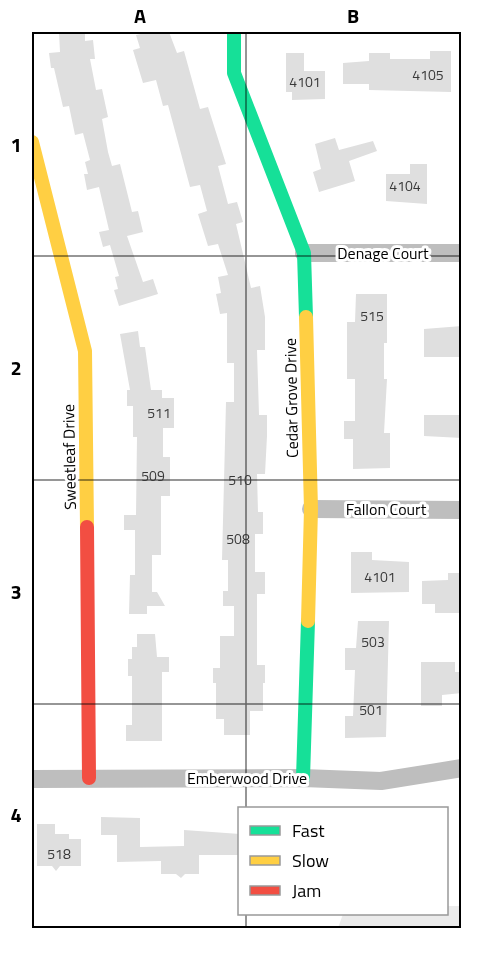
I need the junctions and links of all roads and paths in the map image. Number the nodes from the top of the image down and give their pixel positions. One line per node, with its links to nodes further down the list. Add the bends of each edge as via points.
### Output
1 (234, 32): 3 (street, Cedar Grove Drive, via 234,74)
2 (32, 142): 8 (street, Sweetleaf Drive, via 85,351)
3 (304, 253): 4 (street, Denage Court); 5 (street, Cedar Grove Drive)
4 (462, 253)
5 (311, 508): 6 (street, Fallon Court); 9 (street, Cedar Grove Drive)
6 (462, 510)
7 (462, 768): 9 (street, Emberwood Drive, via 381,781)
8 (89, 778): 9 (street, Emberwood Drive); 10 (street, Emberwood Drive)
9 (303, 778)
10 (32, 779)

